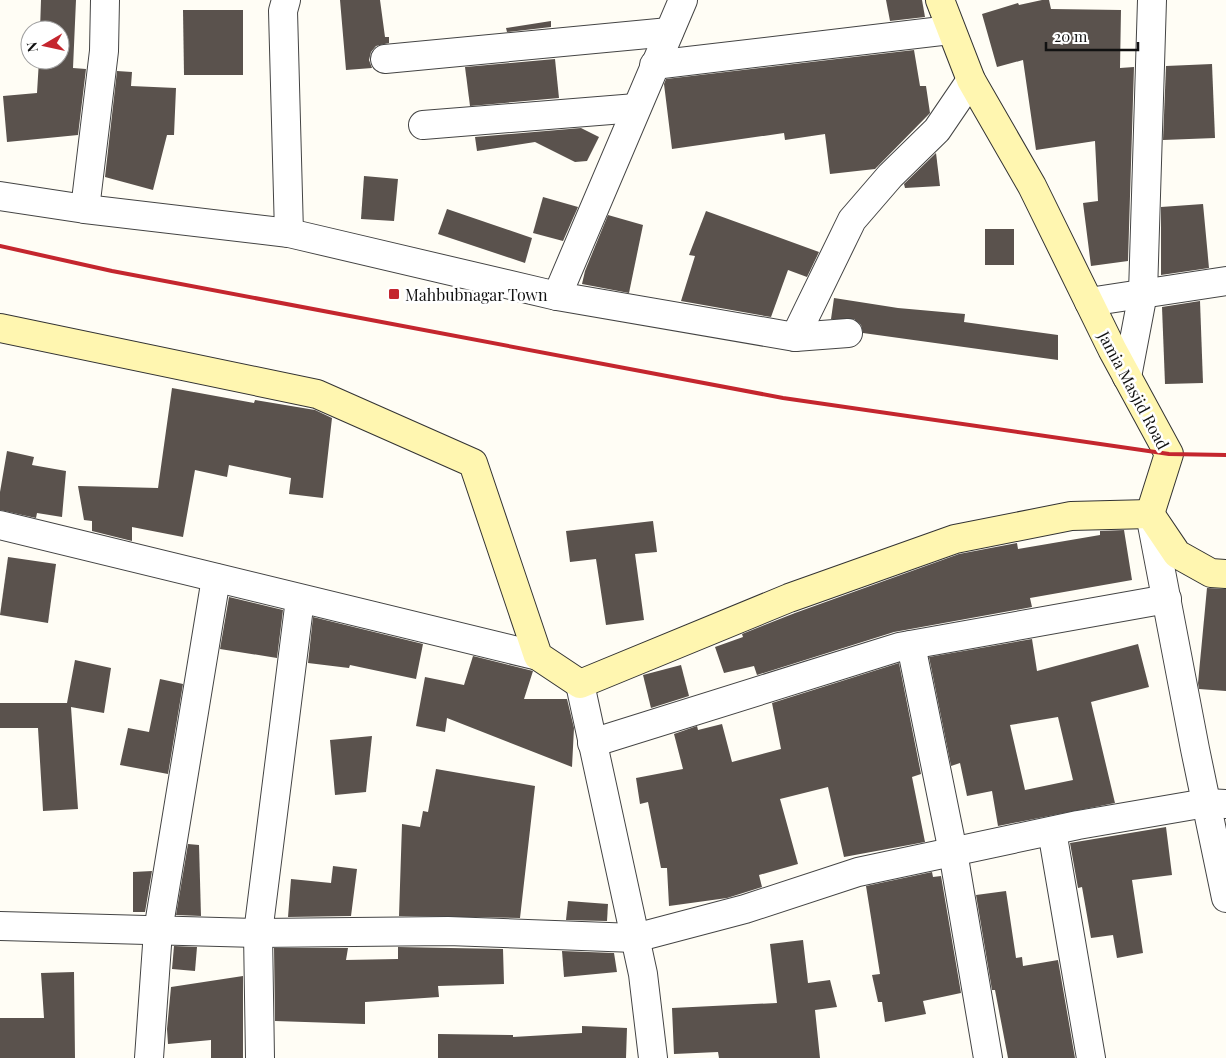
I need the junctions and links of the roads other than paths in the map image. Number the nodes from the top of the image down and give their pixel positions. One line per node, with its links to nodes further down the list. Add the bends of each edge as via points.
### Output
1 (105, 0): 14 (street, via 104,51)
2 (286, 0): 15 (street, via 283,10)
3 (683, 0): 7 (street)
4 (940, 0): 6 (street, Jamia Masjid Road)
5 (1152, 0): 17 (street)
6 (950, 30): 9 (street); 10 (street, Jamia Masjid Road)
7 (669, 32): 8 (street); 9 (street)
8 (385, 60)
9 (654, 64): 11 (street)
10 (970, 80): 19 (street, Jamia Masjid Road, via 1032,186); 22 (street, via 937,130 890,176 852,220)
11 (636, 108): 12 (street); 18 (street)
12 (423, 125)
13 (0, 196): 14 (street)
14 (85, 209): 15 (street)
15 (289, 233): 18 (street)
16 (1226, 281): 17 (street)
17 (1143, 294): 19 (street); 23 (street)
18 (558, 296): 22 (street)
19 (1089, 302): 23 (street, Jamia Masjid Road)
20 (0, 328): 31 (street, via 317,394 472,463)
21 (848, 333): 22 (street)
22 (795, 337)
23 (1127, 377): 24 (street, Jamia Masjid Road, via 1169,454)
24 (1150, 514): 26 (street, via 1177,554 1211,573); 29 (street, Jamia Masjid Road); 32 (street, via 1071,516 955,539 789,598)
25 (0, 525): 27 (street)
26 (1226, 574)
27 (216, 578): 28 (street); 39 (street)
28 (300, 599): 31 (street); 40 (street)
29 (1167, 600): 30 (street); 34 (street, Jamia Masjid Road)
30 (911, 645): 33 (street); 36 (street)
31 (538, 656): 32 (street)
32 (580, 684): 33 (street)
33 (592, 743): 41 (street)
34 (1216, 804): 35 (street); 37 (street, Jamia Masjid Road)
35 (1052, 831): 36 (street); 46 (street)
36 (953, 852): 41 (street, via 858,872 745,909); 45 (street)
37 (1226, 898)
38 (0, 926): 39 (street)
39 (158, 931): 40 (street); 42 (street)
40 (258, 933): 41 (street, via 448,931); 43 (street)
41 (635, 938): 44 (street, via 643,974)
42 (150, 1058)
43 (260, 1058)
44 (653, 1058)
45 (988, 1058)
46 (1091, 1058)

